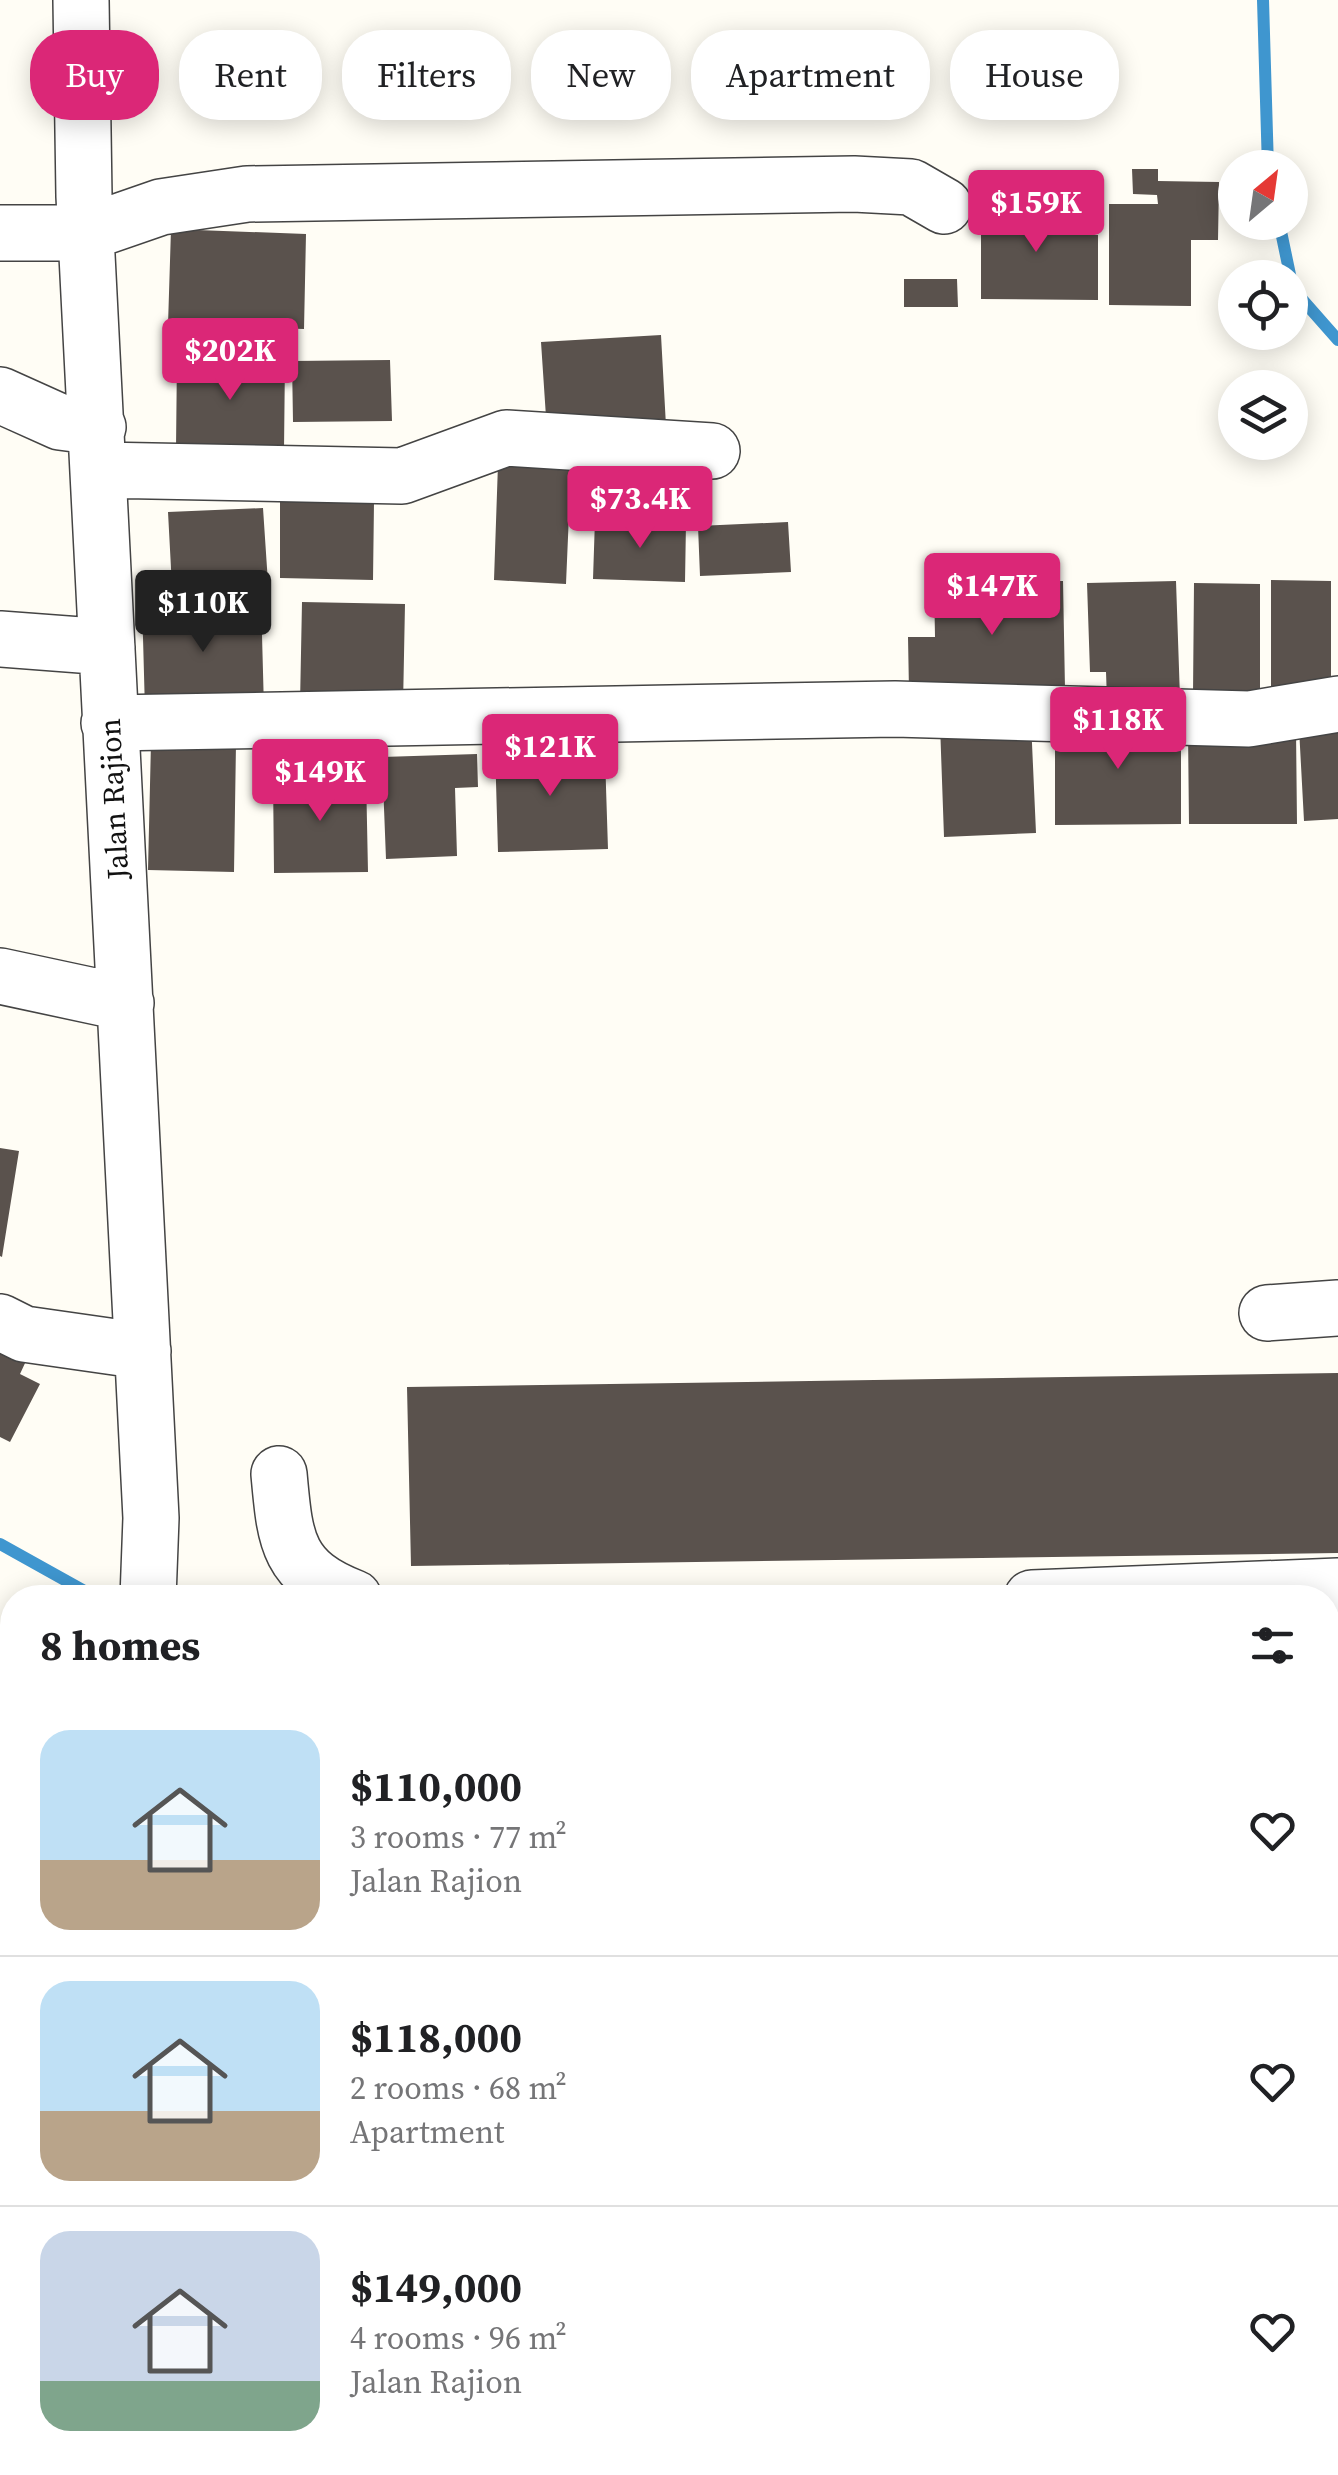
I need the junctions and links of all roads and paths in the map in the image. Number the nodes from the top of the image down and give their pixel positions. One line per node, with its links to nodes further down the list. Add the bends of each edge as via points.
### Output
1 (81, 0): 4 (street, Jalan Rajion)
2 (944, 206): 4 (street, via 910,187 854,184 247,194 160,206)
3 (0, 232): 4 (street)
4 (86, 233): 6 (street, Jalan Rajion)
5 (0, 395): 6 (street)
6 (99, 448): 7 (street, via 402,476 506,438); 9 (street, Jalan Rajion)
7 (712, 452)
8 (0, 639): 9 (street)
9 (108, 646): 11 (street, Jalan Rajion)
10 (1338, 704): 11 (street, via 1249,719 895,708)
11 (109, 723): 13 (street, Jalan Rajion)
12 (0, 976): 13 (street)
13 (126, 1003): 17 (street, Jalan Rajion)
14 (1338, 1308): 15 (street)
15 (1266, 1313)
16 (0, 1322): 17 (street, via 24,1334)
17 (142, 1351): 19 (street, Jalan Rajion)
18 (279, 1474): 20 (street, via 286,1539 296,1561)
19 (148, 1585)
20 (327, 1585)

